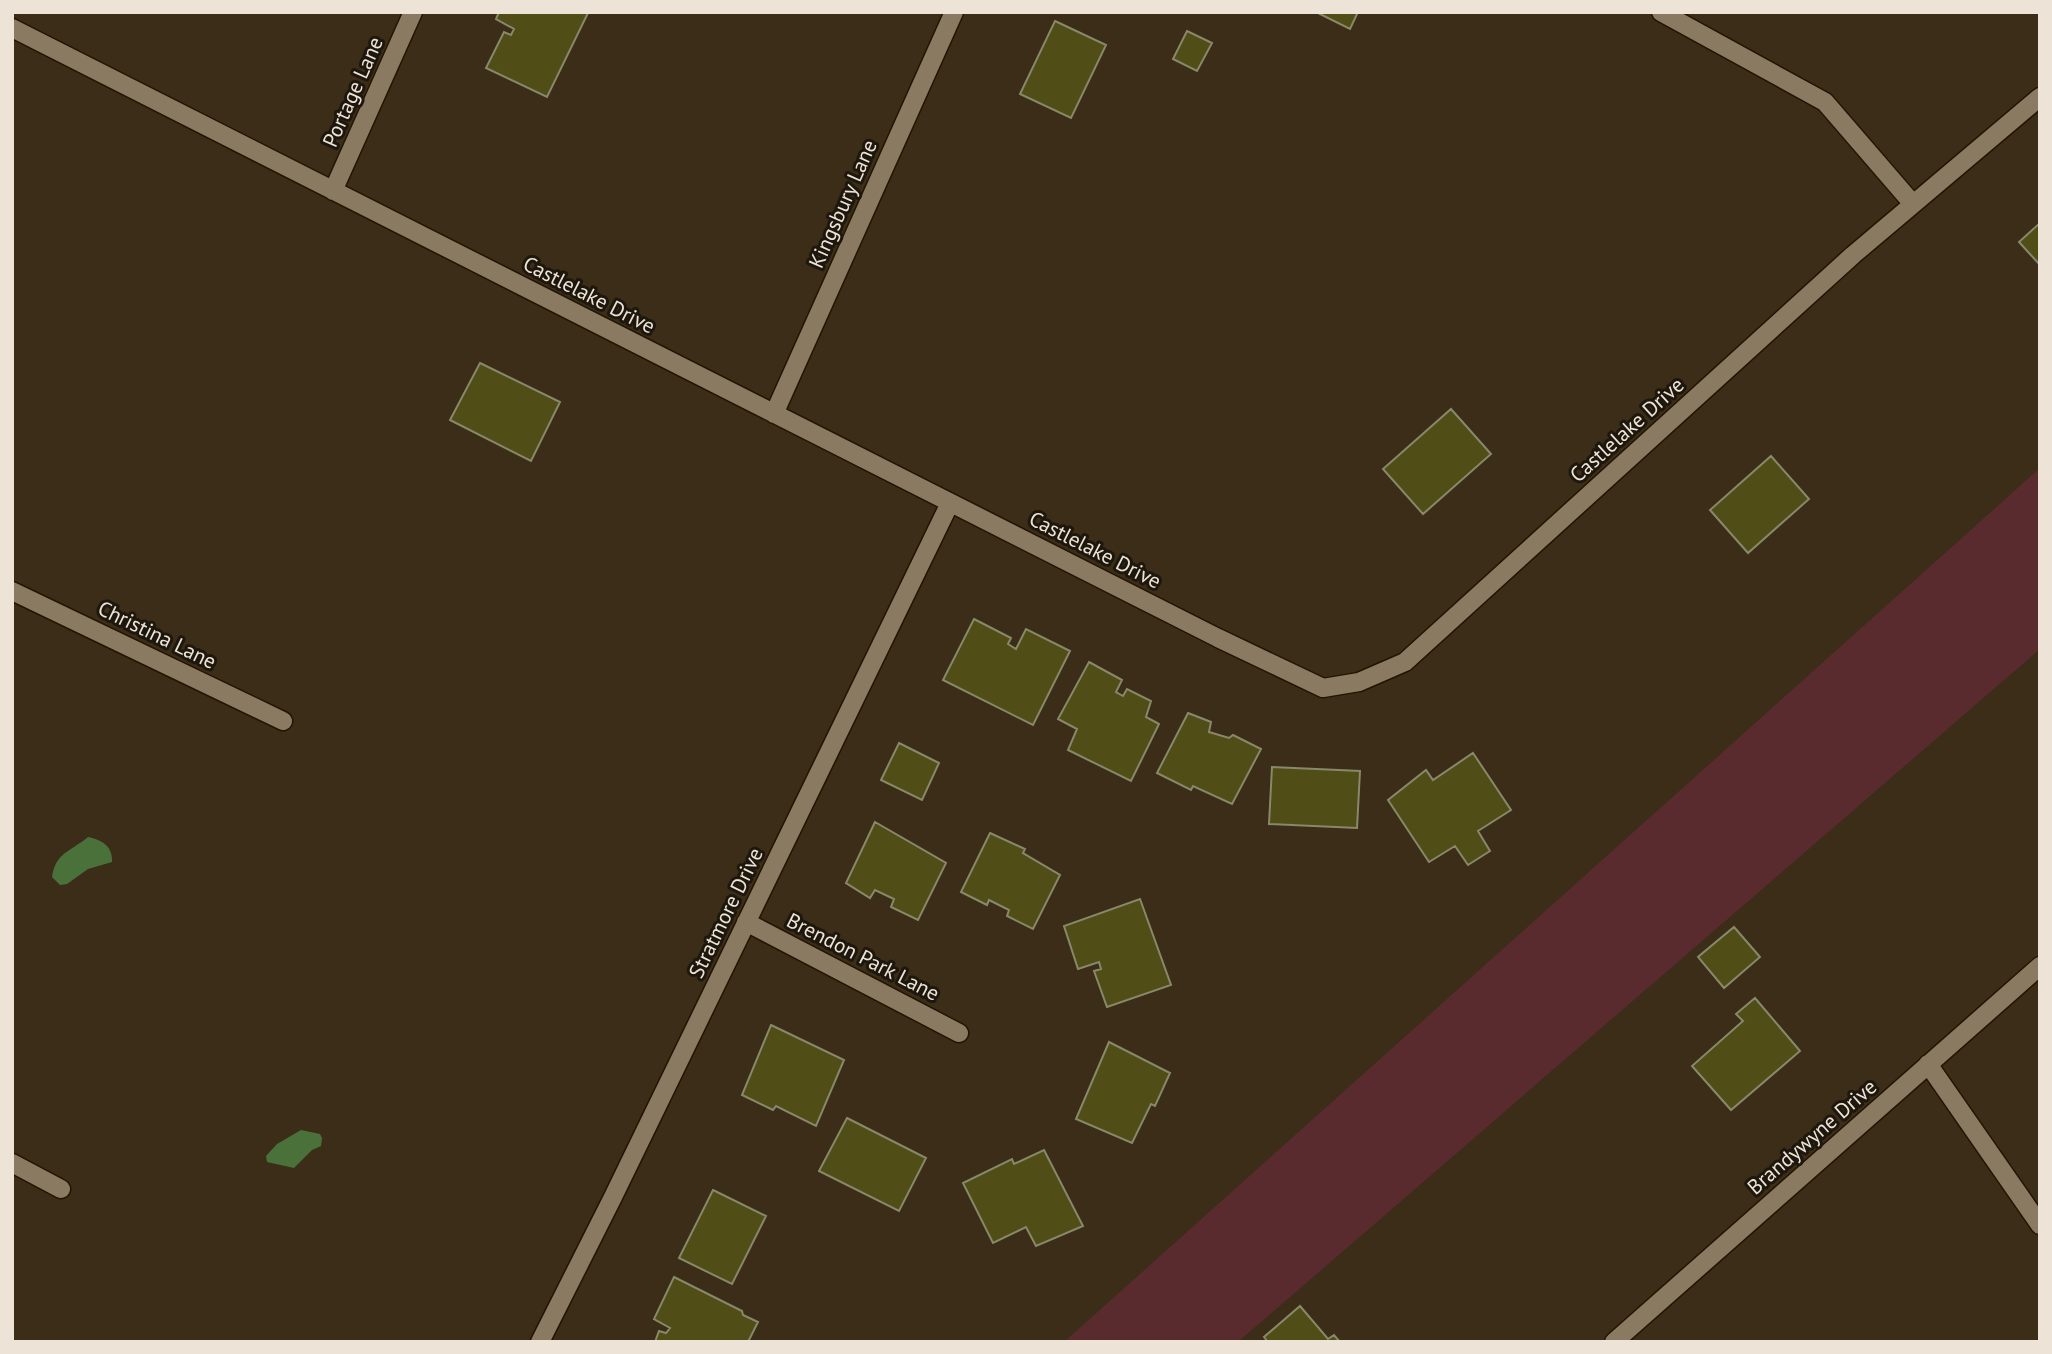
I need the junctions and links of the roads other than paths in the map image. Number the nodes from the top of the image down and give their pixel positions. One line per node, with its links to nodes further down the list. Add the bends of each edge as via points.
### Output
1 (413, 12): 6 (street, Portage Lane)
2 (954, 12): 8 (street, Kingsbury Lane)
3 (1661, 12): 7 (street, via 1825,102)
4 (12, 28): 6 (street, Castlelake Drive)
5 (2040, 97): 7 (street, Castlelake Drive)
6 (333, 191): 8 (street, Castlelake Drive)
7 (1913, 204): 9 (street, Castlelake Drive, via 1405,662 1359,682 1323,688)
8 (774, 414): 9 (street, Castlelake Drive)
9 (950, 503): 12 (street, Stratmore Drive)
10 (12, 590): 11 (street, Christina Lane)
11 (282, 721)
12 (746, 922): 14 (street, Brendon Park Lane); 19 (street, Stratmore Drive)
13 (2040, 966): 15 (street, Brandywyne Drive)
14 (959, 1032)
15 (1928, 1064): 18 (street); 20 (street, Brandywyne Drive)
16 (12, 1163): 17 (street)
17 (61, 1189)
18 (2040, 1225)
19 (540, 1342)
20 (1614, 1342)

